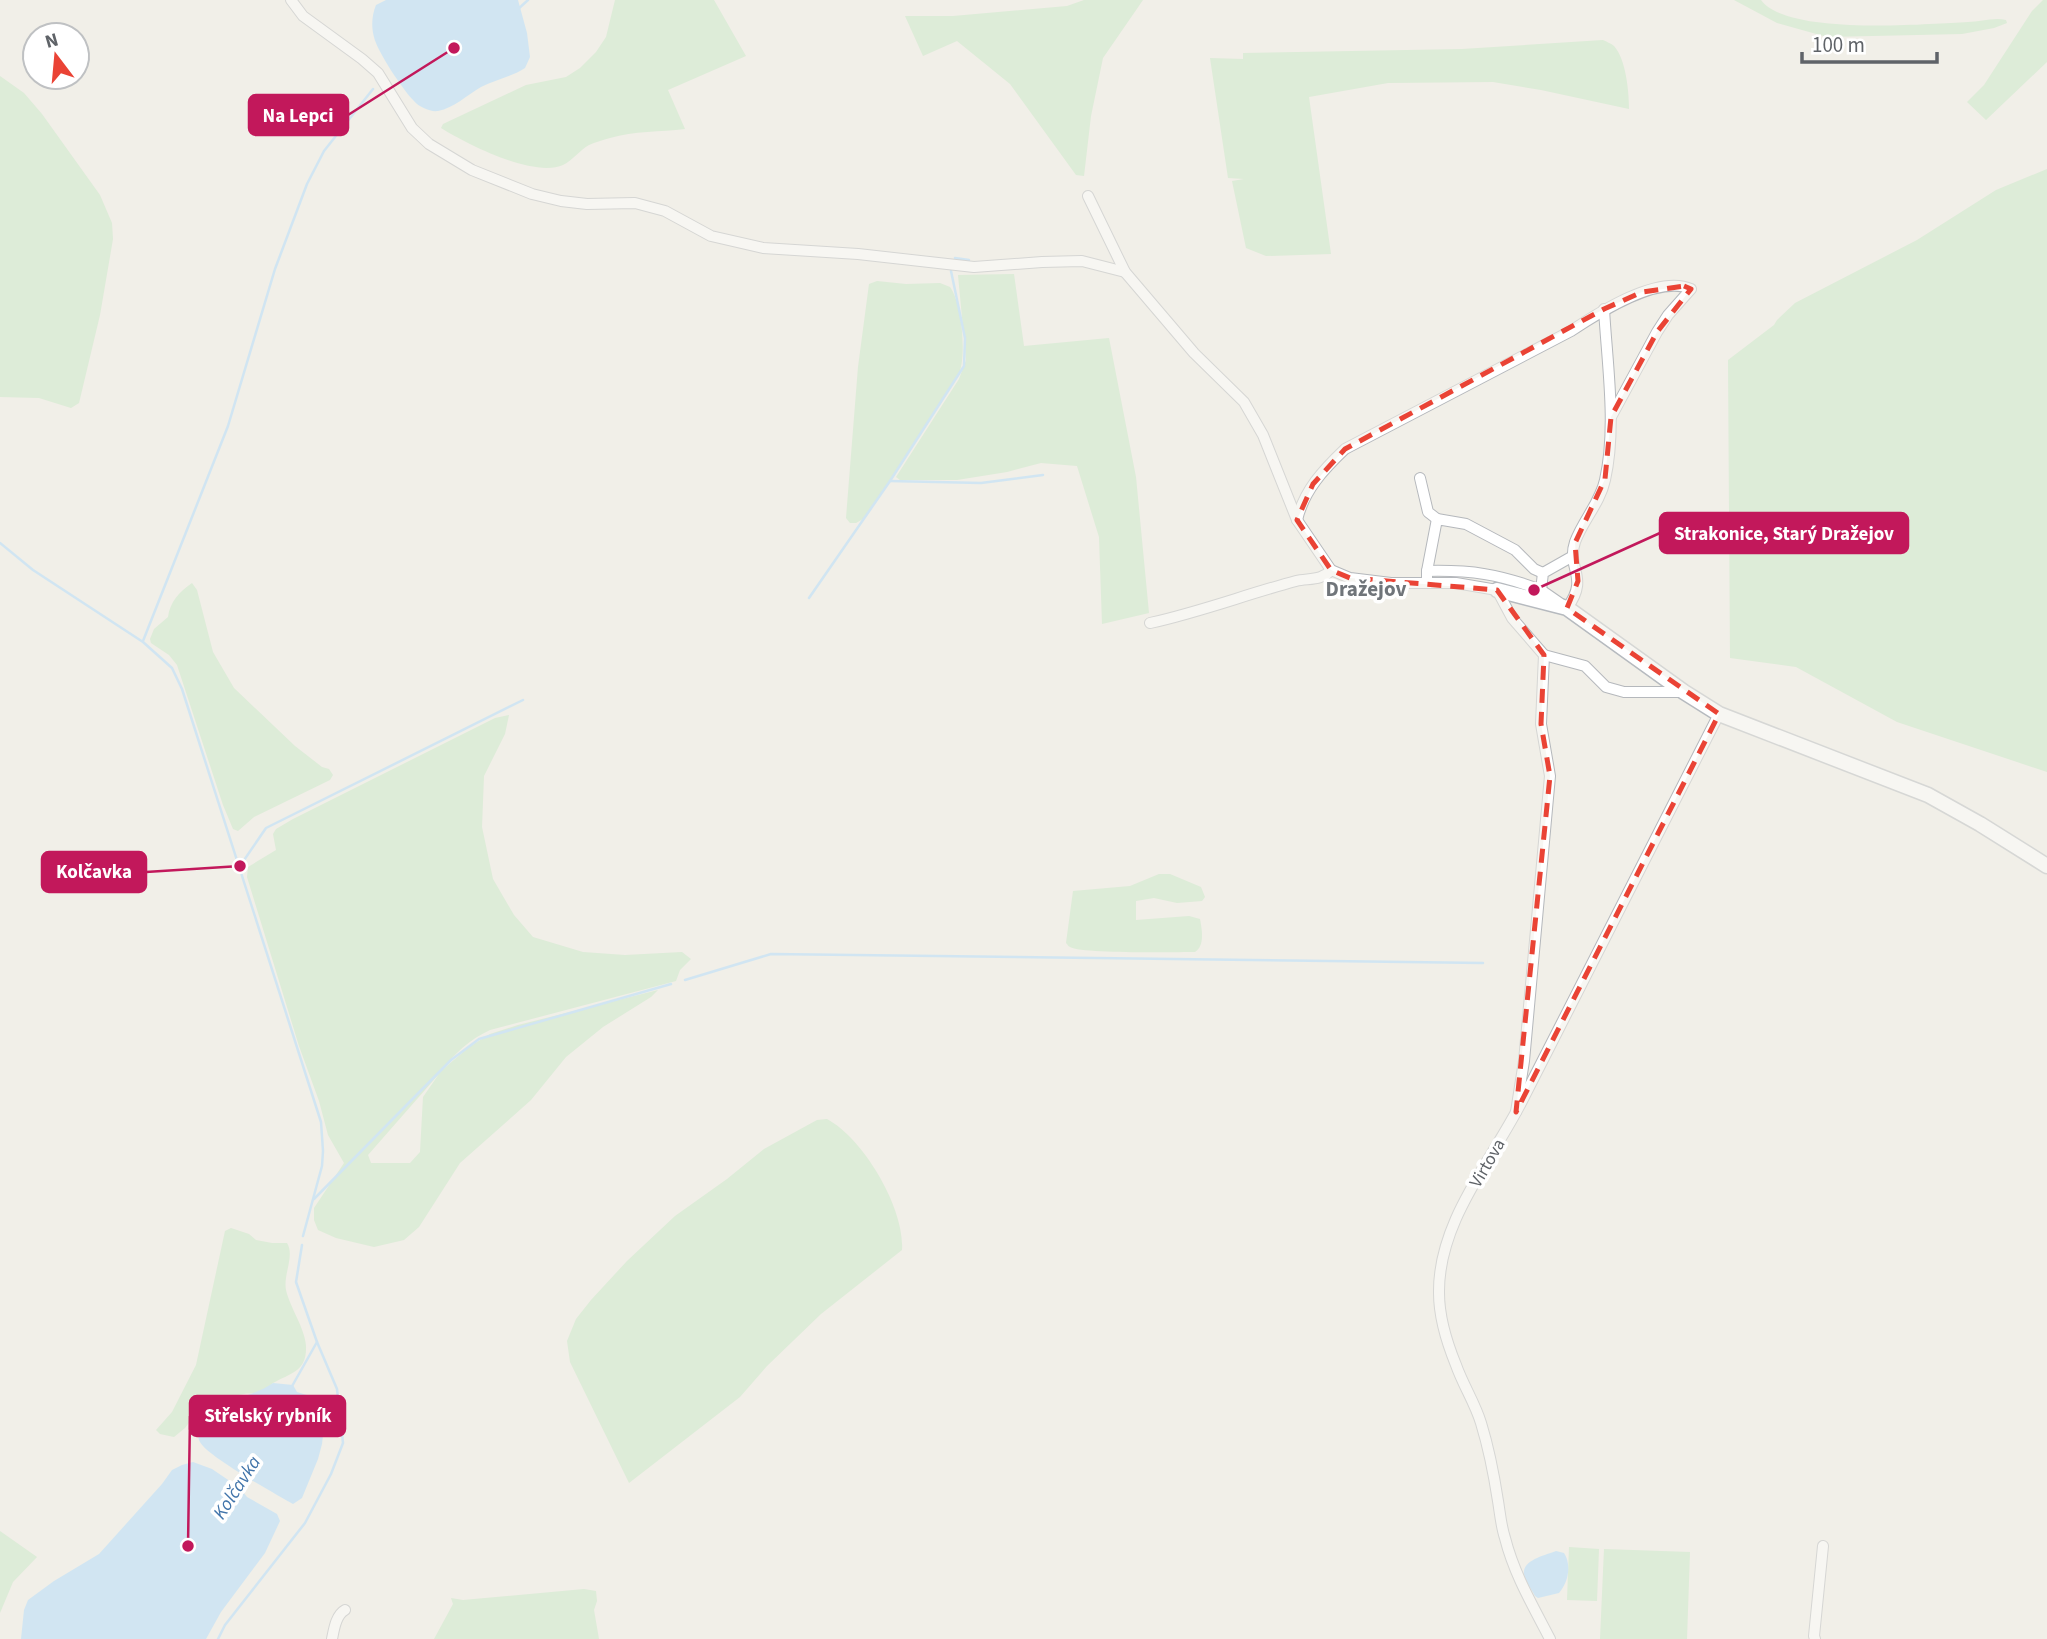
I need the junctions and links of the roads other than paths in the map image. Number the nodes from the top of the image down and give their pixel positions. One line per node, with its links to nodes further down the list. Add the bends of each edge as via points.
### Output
1 (291, 0): 3 (street, via 303,16 378,73 412,128 429,145 472,170 532,194 587,204 635,203 665,211 711,236 763,248 974,267 1082,261)
2 (1088, 196): 3 (street)
3 (1125, 272): 7 (street, via 1194,353 1244,402 1263,435)
4 (1604, 309): 5 (street); 5 (street, via 1670,285 1691,289 1657,332); 8 (street, via 1571,331 1345,449)
5 (1611, 417): 11 (street, via 1605,480)
6 (1420, 478): 9 (street, via 1428,512)
7 (1285, 492): 8 (street); 10 (street)
8 (1304, 498): 10 (street)
9 (1437, 519): 13 (street, via 1466,524 1515,550); 14 (street)
10 (1297, 520): 12 (street)
11 (1573, 556): 13 (street); 17 (street, via 1578,581 1576,596)
12 (1331, 570): 14 (street, via 1350,578 1391,583); 18 (street, via 1320,578)
13 (1543, 573): 16 (street)
14 (1427, 577): 15 (street); 16 (street, via 1460,570 1507,577)
15 (1497, 590): 17 (street); 19 (street, via 1512,618)
16 (1541, 590): 17 (street)
17 (1567, 608): 20 (street)
18 (1150, 623)
19 (1544, 655): 20 (street, via 1586,666 1606,687 1624,692); 23 (street, via 1541,724 1550,776)
20 (1684, 692): 21 (street)
21 (1719, 714): 22 (street, via 1928,796); 23 (street, Virtova)
22 (2047, 866)
23 (1516, 1112): 27 (street, Virtova, via 1447,1241 1440,1314 1487,1443 1513,1564)
24 (1823, 1546): 28 (street)
25 (345, 1610): 26 (street)
26 (332, 1639)
27 (1550, 1639)
28 (1815, 1639)

